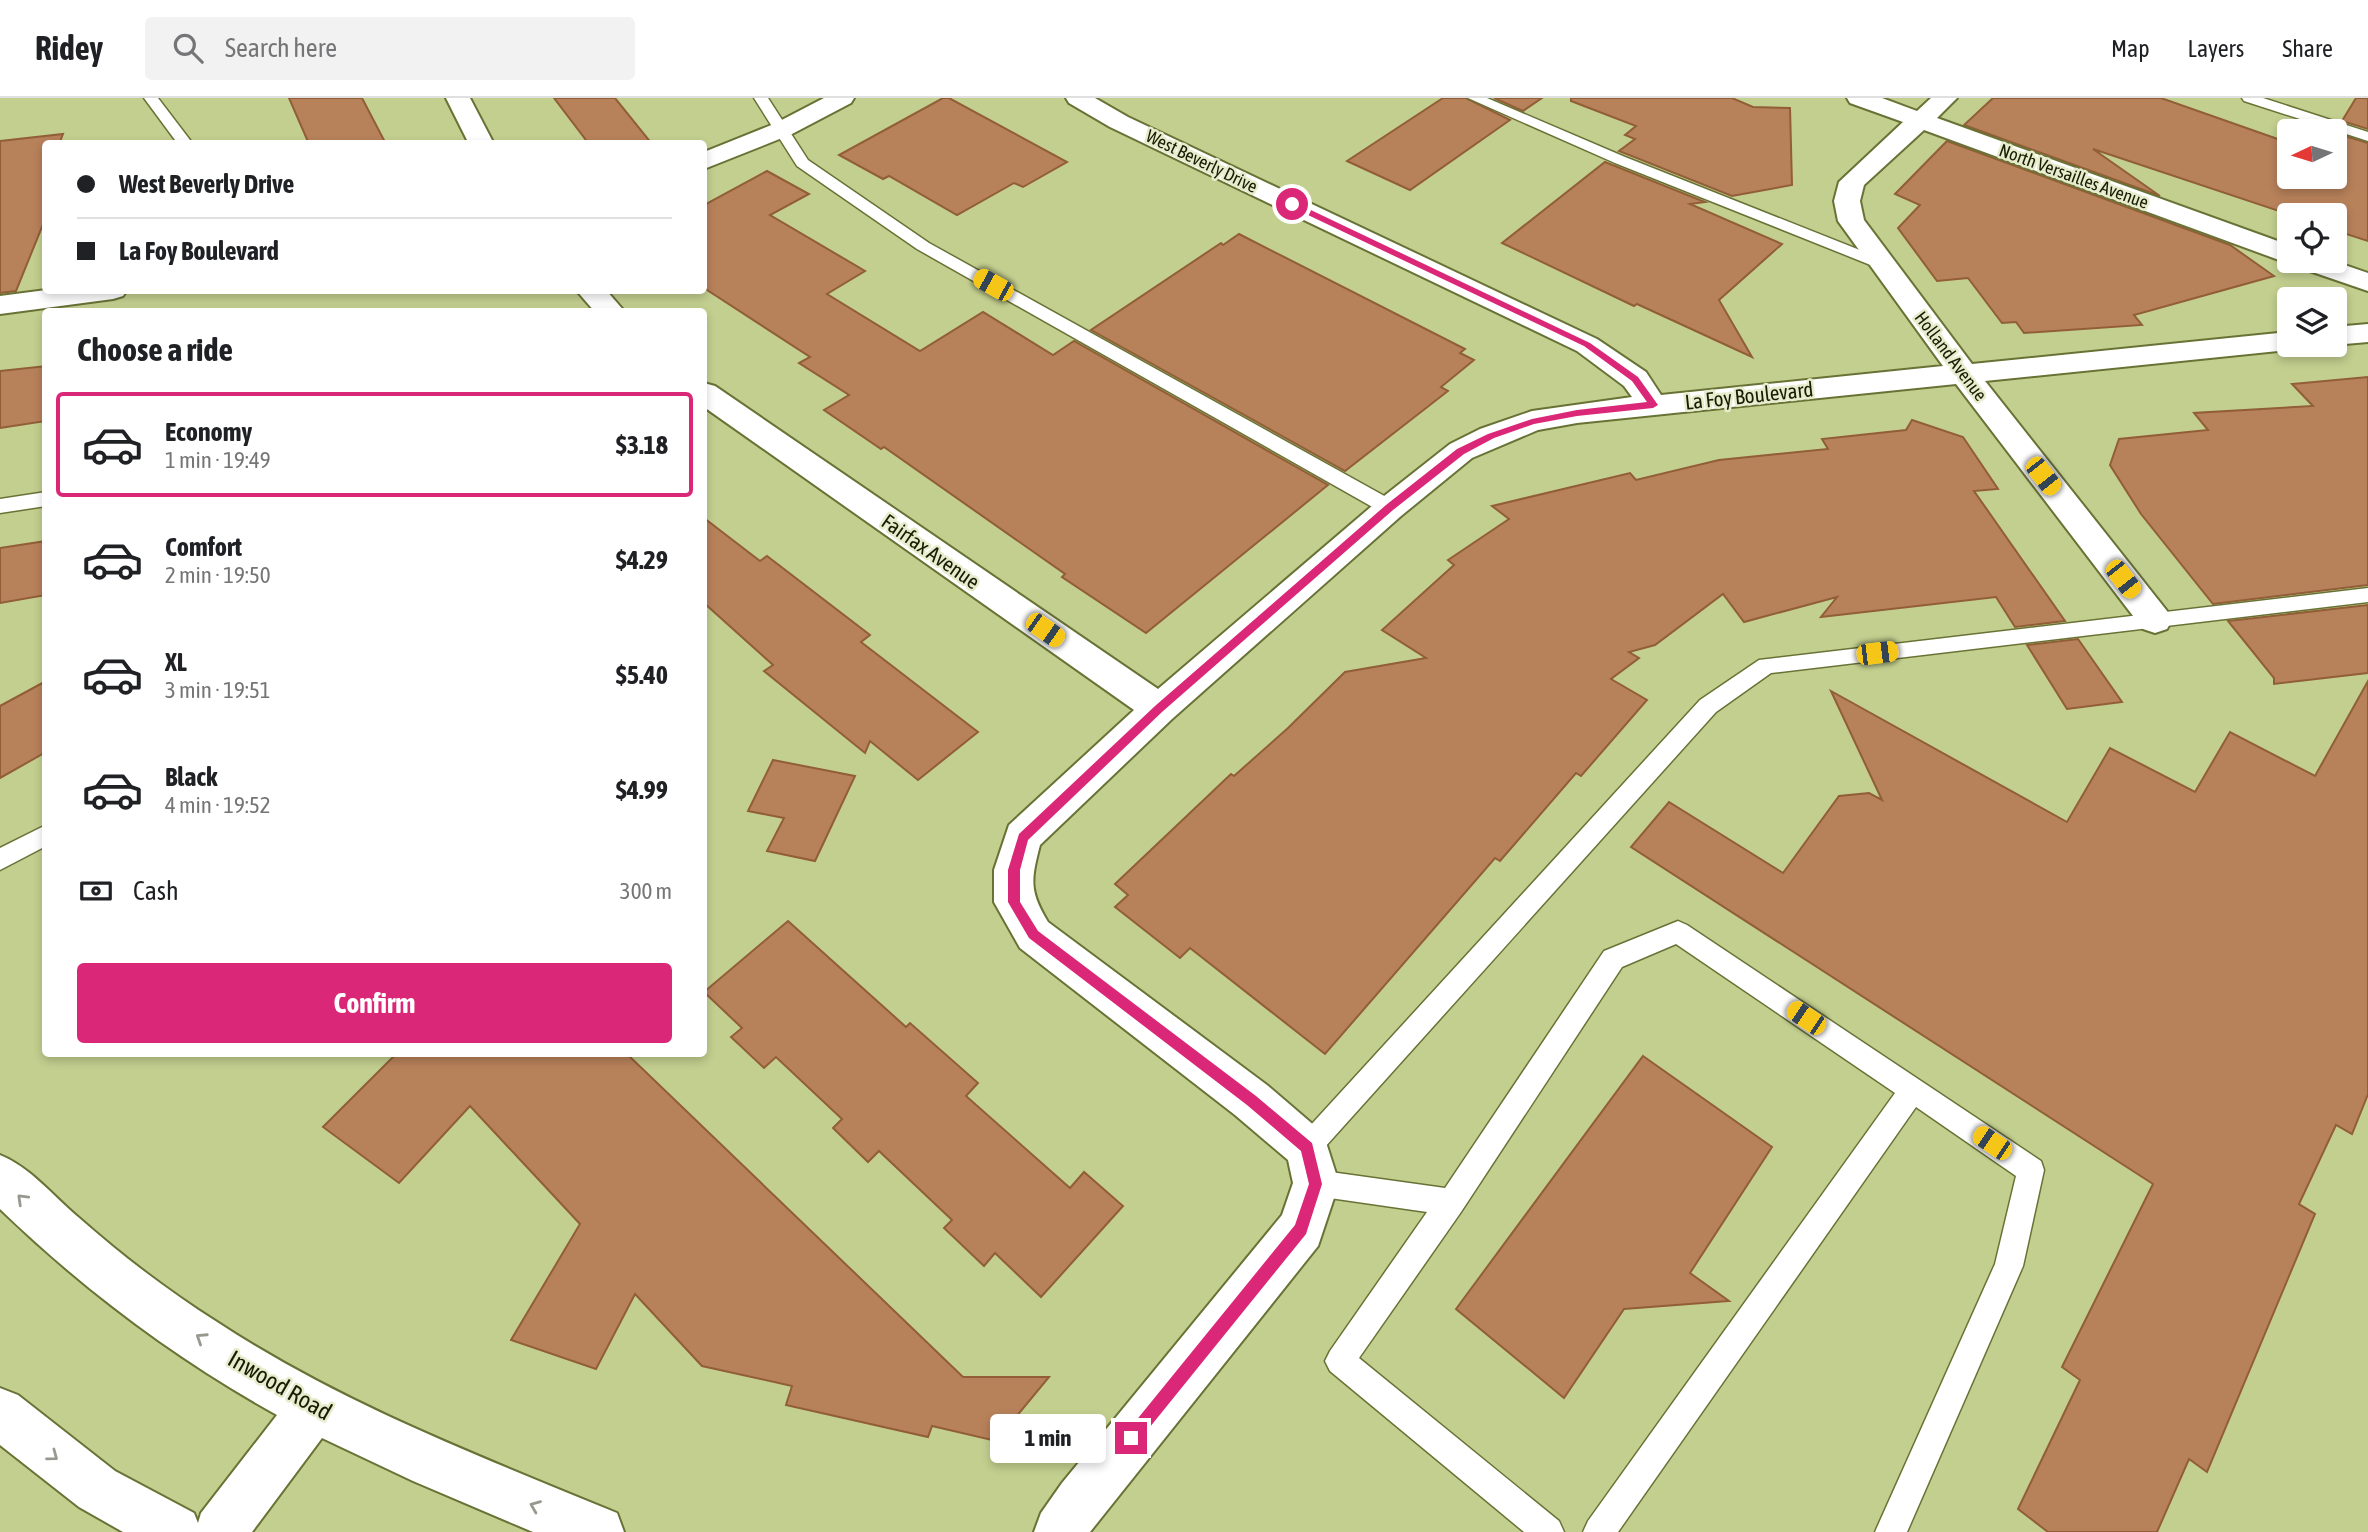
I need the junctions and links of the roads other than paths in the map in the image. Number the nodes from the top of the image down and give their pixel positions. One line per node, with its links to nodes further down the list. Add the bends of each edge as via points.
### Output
1 (151, 98): 13 (lane)
2 (458, 98): 14 (street)
3 (761, 98): 11 (lane)
4 (842, 98): 11 (street)
5 (1079, 98): 29 (street, West Beverly Drive, via 1119,122 1587,345 1635,379)
6 (1475, 98): 17 (lane)
7 (1859, 98): 10 (street, North Versailles Avenue)
8 (1945, 98): 10 (street, Holland Avenue)
9 (2249, 98): 12 (lane)
10 (1921, 120): 16 (street, North Versailles Avenue); 17 (street, Holland Avenue, via 1852,182 1847,201 1851,221)
11 (783, 129): 15 (street); 32 (lane, via 802,163 923,246)
12 (2368, 137)
13 (183, 140)
14 (480, 140)
15 (707, 160)
16 (2277, 250)
17 (1884, 265): 27 (street, Holland Avenue)
18 (2341, 273): 19 (street)
19 (2368, 283)
20 (83, 294): 22 (street)
21 (594, 294): 23 (street)
22 (0, 305)
23 (607, 308)
24 (2368, 333): 25 (street)
25 (2347, 335)
26 (2277, 342): 27 (street, La Foy Boulevard)
27 (1963, 373): 29 (street, La Foy Boulevard); 34 (street, Holland Avenue)
28 (707, 395): 35 (street, Fairfax Avenue)
29 (1653, 405): 32 (street, La Foy Boulevard, via 1577,413 1491,436 1461,451)
30 (42, 500): 31 (lane)
31 (0, 506)
32 (1390, 508): 35 (street, La Foy Boulevard)
33 (2368, 595): 34 (lane)
34 (2155, 620): 39 (lane, via 1766,666 1708,706)
35 (1159, 709): 39 (street, La Foy Boulevard, via 1023,837 1014,870 1014,902 1034,935 1251,1100)
36 (42, 836): 37 (lane)
37 (0, 860)
38 (1913, 1090): 41 (lane, via 1678,932 1613,959); 49 (lane); 50 (lane, via 2031,1170 2009,1266)
39 (1311, 1166): 41 (lane); 47 (street, via 1301,1229 1080,1500)
40 (0, 1177): 42 (street, Inwood Road, one-way to 40, via 268,1382 150,1305 45,1221)
41 (1451, 1202): 48 (lane, via 1340,1361)
42 (314, 1406): 45 (street); 46 (street, Inwood Road, one-way to 42, via 428,1463)
43 (0, 1413): 44 (street, one-way to 44, via 97,1489)
44 (175, 1532)
45 (220, 1532)
46 (598, 1532)
47 (1060, 1532)
48 (1548, 1532)
49 (1600, 1532)
50 (1891, 1532)

